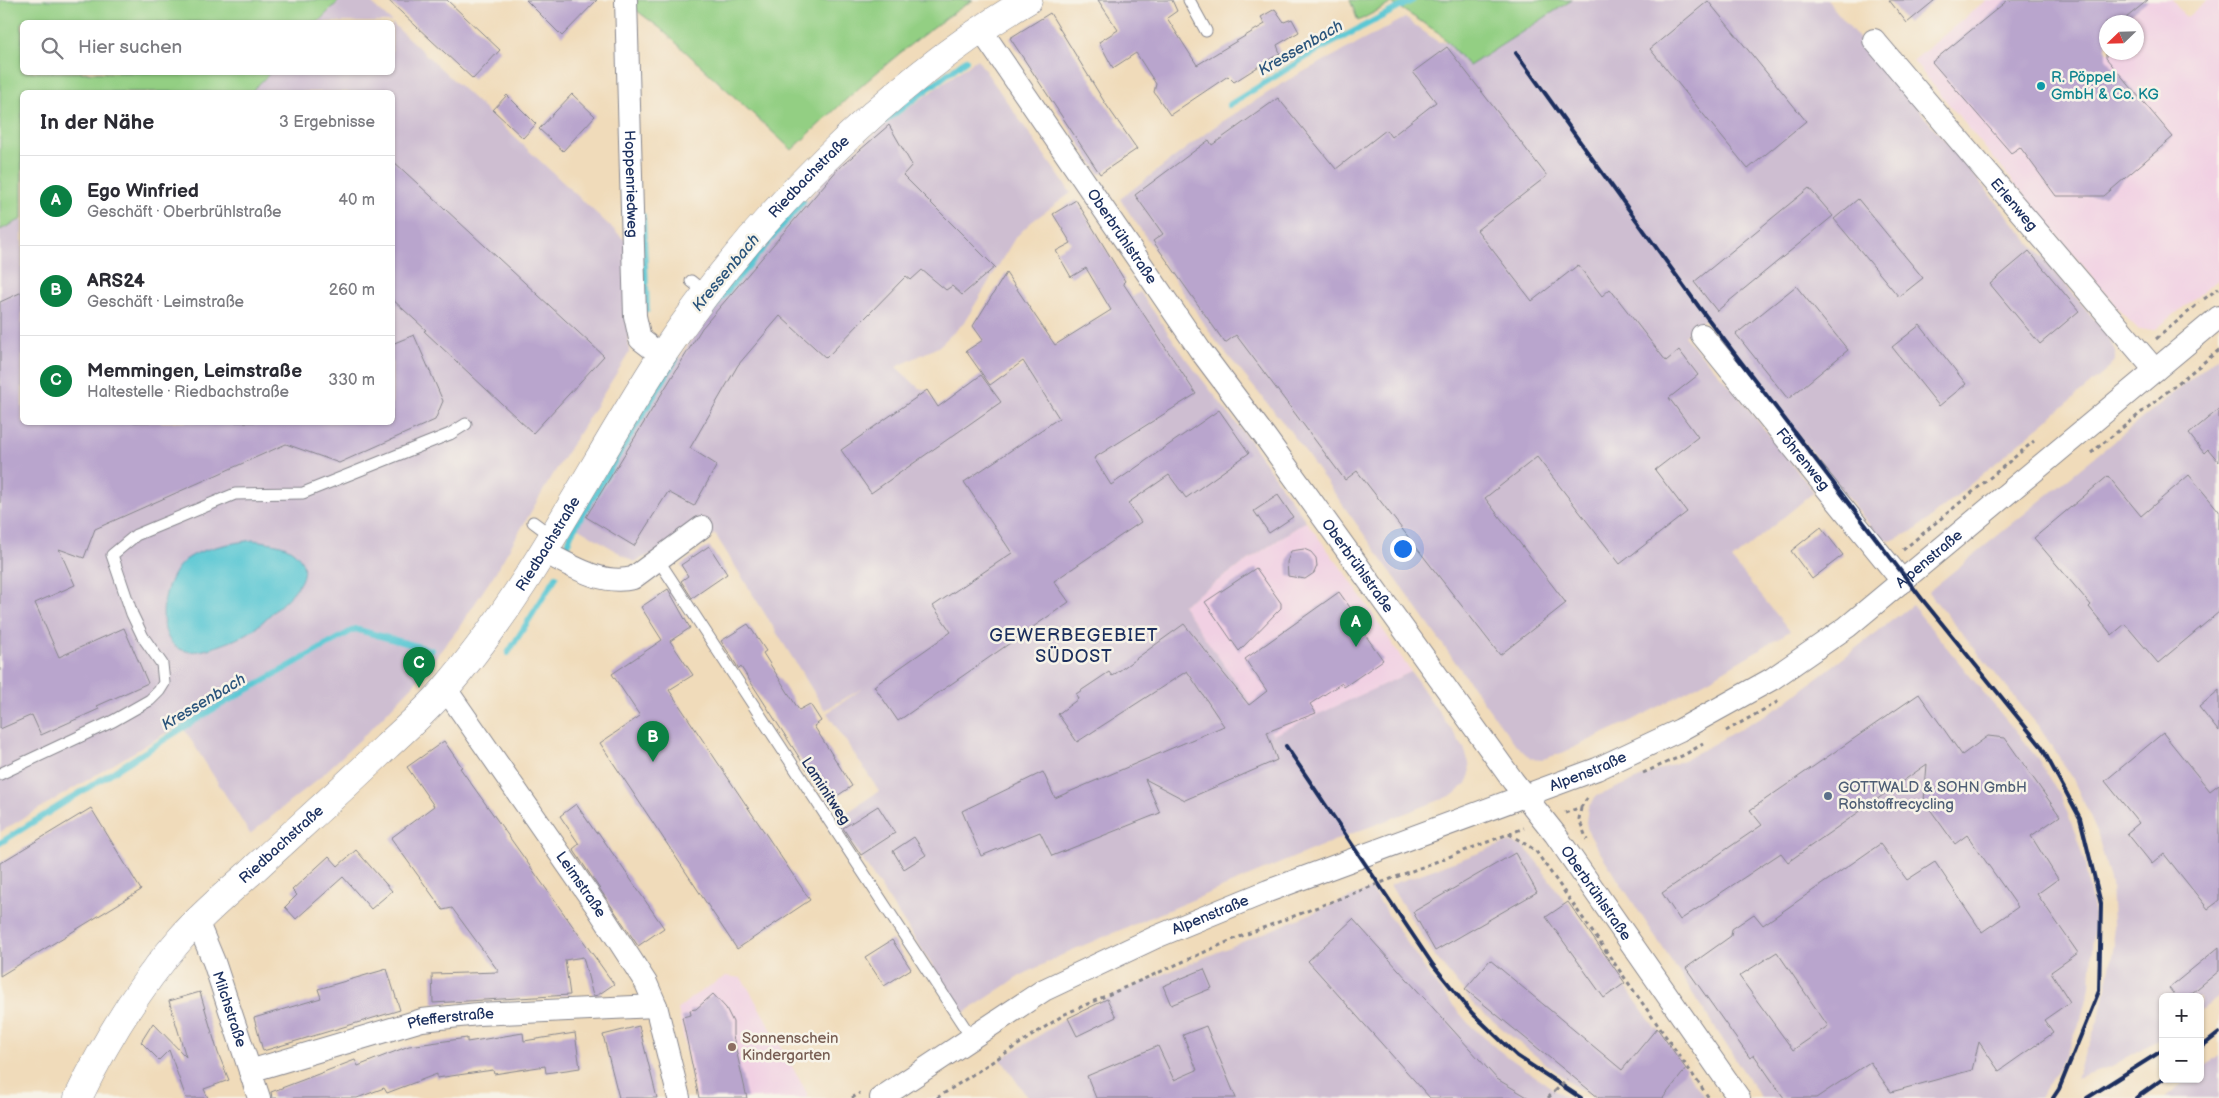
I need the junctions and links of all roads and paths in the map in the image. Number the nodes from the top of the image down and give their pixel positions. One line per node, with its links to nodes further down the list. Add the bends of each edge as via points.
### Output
1 (626, 0): 9 (street, Hoppenriedweg, via 635,316 640,339)
2 (1028, 0): 4 (street, Riedbachstraße)
3 (1189, 0): 5 (lane)
4 (981, 30): 9 (street, Riedbachstraße, via 868,118 812,172 762,228 699,287); 18 (street, Oberbrühlstraße, via 1200,350)
5 (1206, 31)
6 (1874, 40): 10 (street, Erlenweg)
7 (2219, 317): 10 (street, Alpenstraße)
8 (1702, 335): 15 (street, Föhrenweg)
9 (662, 356): 13 (street, Riedbachstraße)
10 (2155, 370): 15 (street, Alpenstraße)
11 (466, 424): 17 (lane, via 450,434 303,493 235,494 136,535 112,555 132,614 162,664 164,682 160,691 113,721)
12 (702, 527): 14 (street)
13 (543, 536): 14 (street, via 588,574 608,580 633,578); 16 (street, Riedbachstraße, via 511,601)
14 (659, 560): 21 (lane, Laminitweg)
15 (1903, 582): 18 (street, Alpenstraße, via 1824,645 1737,699 1625,756)
16 (445, 688): 19 (street, Riedbachstraße, via 346,786); 20 (street, Leimstraße, via 597,907 646,983)
17 (0, 774)
18 (1525, 797): 21 (street, Alpenstraße, via 1268,891 1156,937 1044,990); 31 (street, Oberbrühlstraße, via 1555,834)
19 (197, 921): 22 (street, Milchstraße); 24 (street, Riedbachstraße, via 138,991)
20 (656, 1006): 22 (street, Pfefferstraße, via 478,1014 422,1020); 26 (street, Leimstraße)
21 (971, 1037): 27 (street, Alpenstraße)
22 (250, 1071): 25 (street, Milchstraße)
23 (1567, 1080): 29 (path, bridge)
24 (78, 1098)
25 (259, 1098)
26 (680, 1098)
27 (881, 1098)
28 (937, 1098): 30 (path, via 1065,1014 1234,940 1508,834 1535,850)
29 (1548, 1098)
30 (1709, 1098)
31 (1738, 1098)

